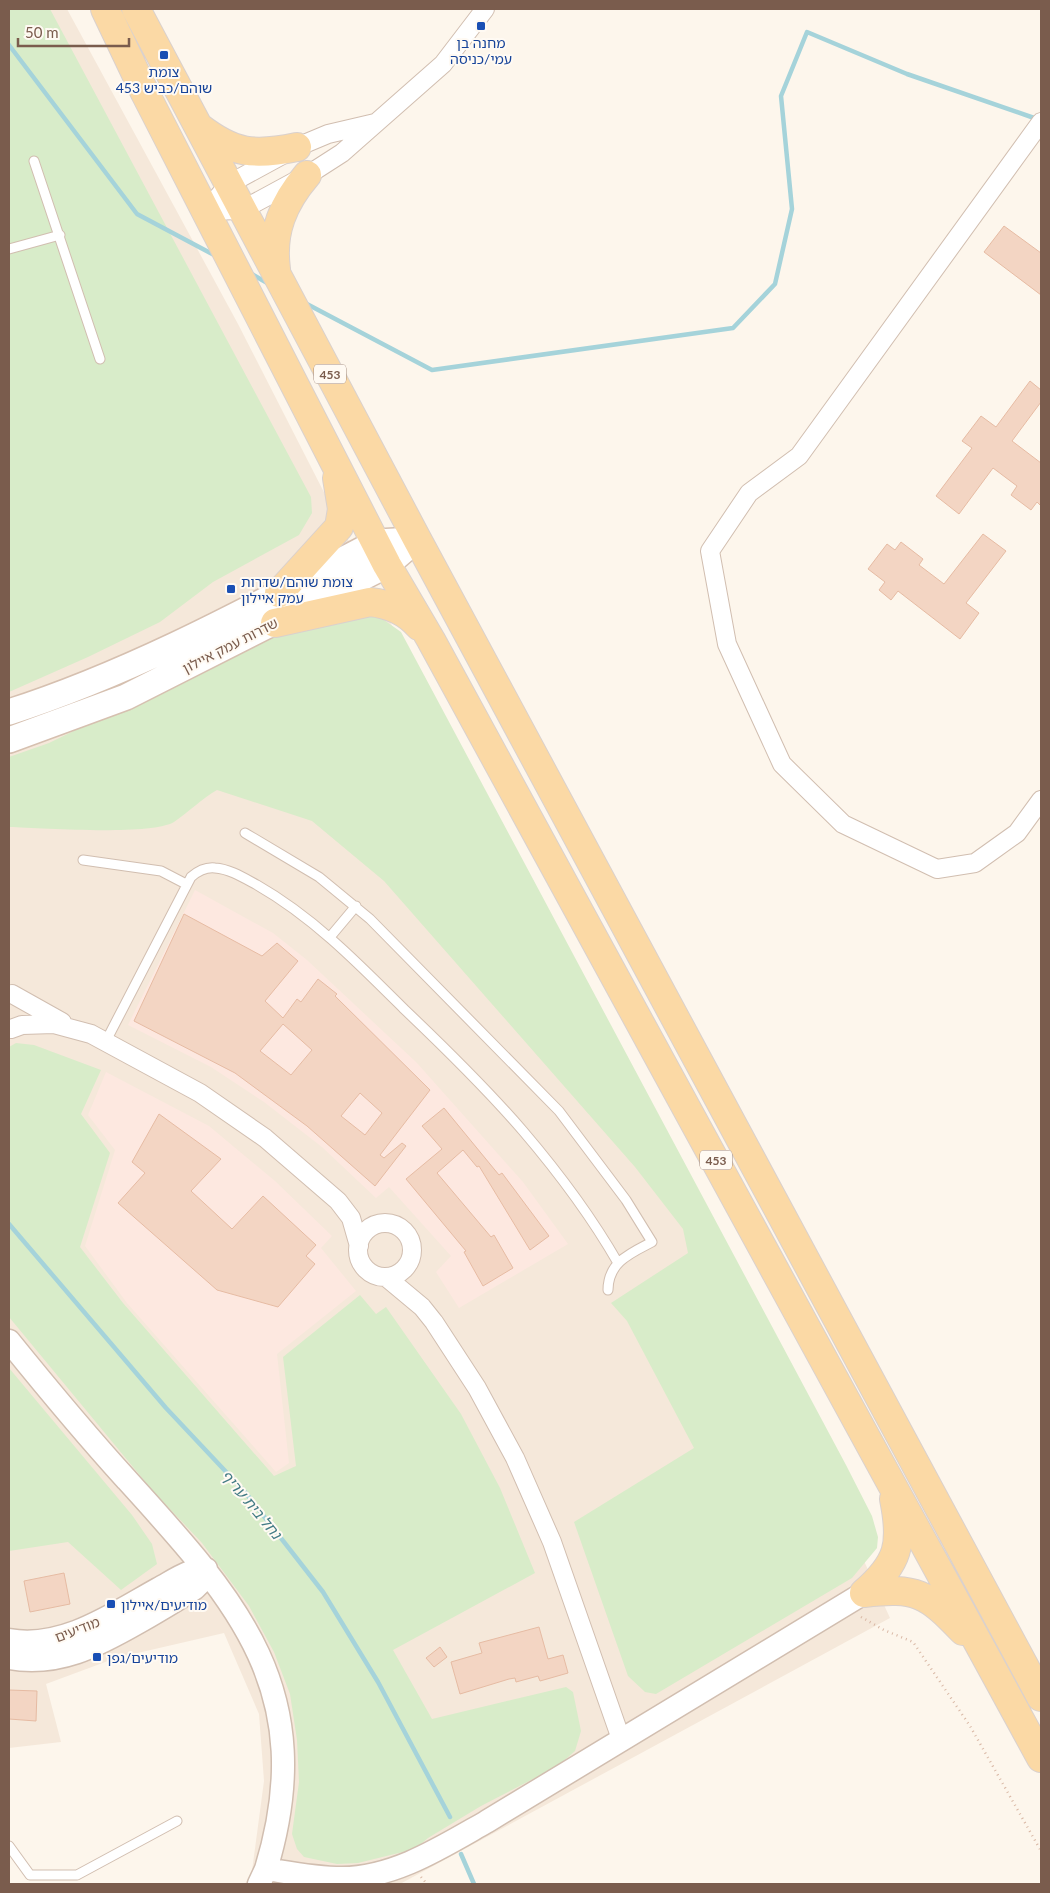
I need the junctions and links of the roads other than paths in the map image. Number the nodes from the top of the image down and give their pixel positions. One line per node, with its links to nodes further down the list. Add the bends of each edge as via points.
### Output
1 (105, 9): 12 (main road, 453)
2 (136, 9): 6 (main road, 453)
3 (485, 9): 4 (street, via 443,64)
4 (380, 122): 7 (street, via 328,134); 9 (street, via 342,153)
5 (1041, 122): 25 (street, via 799,456 750,493 710,551 727,644 782,764 843,824 937,869 975,863 1017,833)
6 (198, 126): 7 (main road, via 225,144 249,153); 10 (main road, 453)
7 (297, 147): 10 (street)
8 (34, 161): 13 (lane)
9 (307, 175): 11 (street); 15 (main road, via 291,194 277,226 274,257)
10 (229, 184): 11 (main road, 453); 12 (street)
11 (242, 210): 12 (street); 15 (main road, 453)
12 (206, 211): 17 (main road, 453)
13 (60, 236): 14 (lane); 16 (lane)
14 (9, 249)
15 (277, 276): 18 (main road, 453)
16 (100, 359)
17 (331, 452): 19 (main road, 453); 20 (main road, via 342,509 339,527)
18 (417, 539): 19 (main road, שדרות עמק איילון); 50 (main road, 453)
19 (382, 554): 20 (main road, שדרות עמק איילון); 21 (main road, שדרות עמק איילון); 22 (main road, 453)
20 (280, 593): 23 (main road, שדרות עמק איילון, via 135,663)
21 (275, 623): 22 (main road, via 355,604 384,604 412,618); 24 (main road, שדרות עמק איילון, via 126,697)
22 (431, 640): 44 (main road, 453)
23 (9, 712)
24 (9, 740)
25 (1041, 800)
26 (245, 833): 29 (lane, via 319,877)
27 (83, 860): 28 (lane, via 161,871)
28 (186, 884): 30 (lane, via 206,868 226,870 272,894); 34 (lane)
29 (356, 906): 30 (lane); 39 (lane, via 525,1075 595,1157 652,1242)
30 (330, 937): 39 (lane, via 453,1056 522,1130 581,1205)
31 (10, 992): 32 (street); 33 (street, via 17,1014)
32 (73, 1028): 33 (street, via 37,1024); 34 (street)
33 (10, 1030)
34 (106, 1041): 35 (street, via 200,1092 234,1115 293,1161)
35 (338, 1202): 36 (street, via 360,1216); 37 (street, via 351,1218)
36 (384, 1224): 37 (street, via 366,1232); 38 (street, via 396,1225 408,1235)
37 (359, 1246): 40 (street, via 360,1259 366,1269)
38 (411, 1259): 40 (street, via 400,1274); 42 (street, via 413,1279)
39 (618, 1263): 41 (lane, via 611,1271)
40 (386, 1277): 42 (street)
41 (608, 1290)
42 (428, 1314): 51 (street, via 477,1388 515,1458 552,1542)
43 (9, 1341): 45 (street)
44 (891, 1480): 46 (main road, via 899,1521 897,1553 880,1578); 48 (main road, 453)
45 (206, 1569): 47 (street, מודיעים, via 188,1571 121,1610 67,1635 34,1642); 49 (street, מודיעים, via 195,1588 90,1648 51,1660); 56 (street, via 256,1645 266,1668 278,1714 282,1798 278,1827)
46 (852, 1599): 48 (main road, via 904,1591 920,1594 941,1608); 51 (street)
47 (9, 1640)
48 (984, 1653): 52 (main road, 453)
49 (9, 1658)
50 (1041, 1696)
51 (621, 1739): 56 (street, via 435,1851 387,1870 364,1876)
52 (1041, 1758)
53 (177, 1821): 55 (lane, via 77,1875)
54 (9, 1846): 55 (lane, via 30,1875)
55 (56, 1875): 57 (lane)
56 (263, 1876)
57 (60, 1884)

